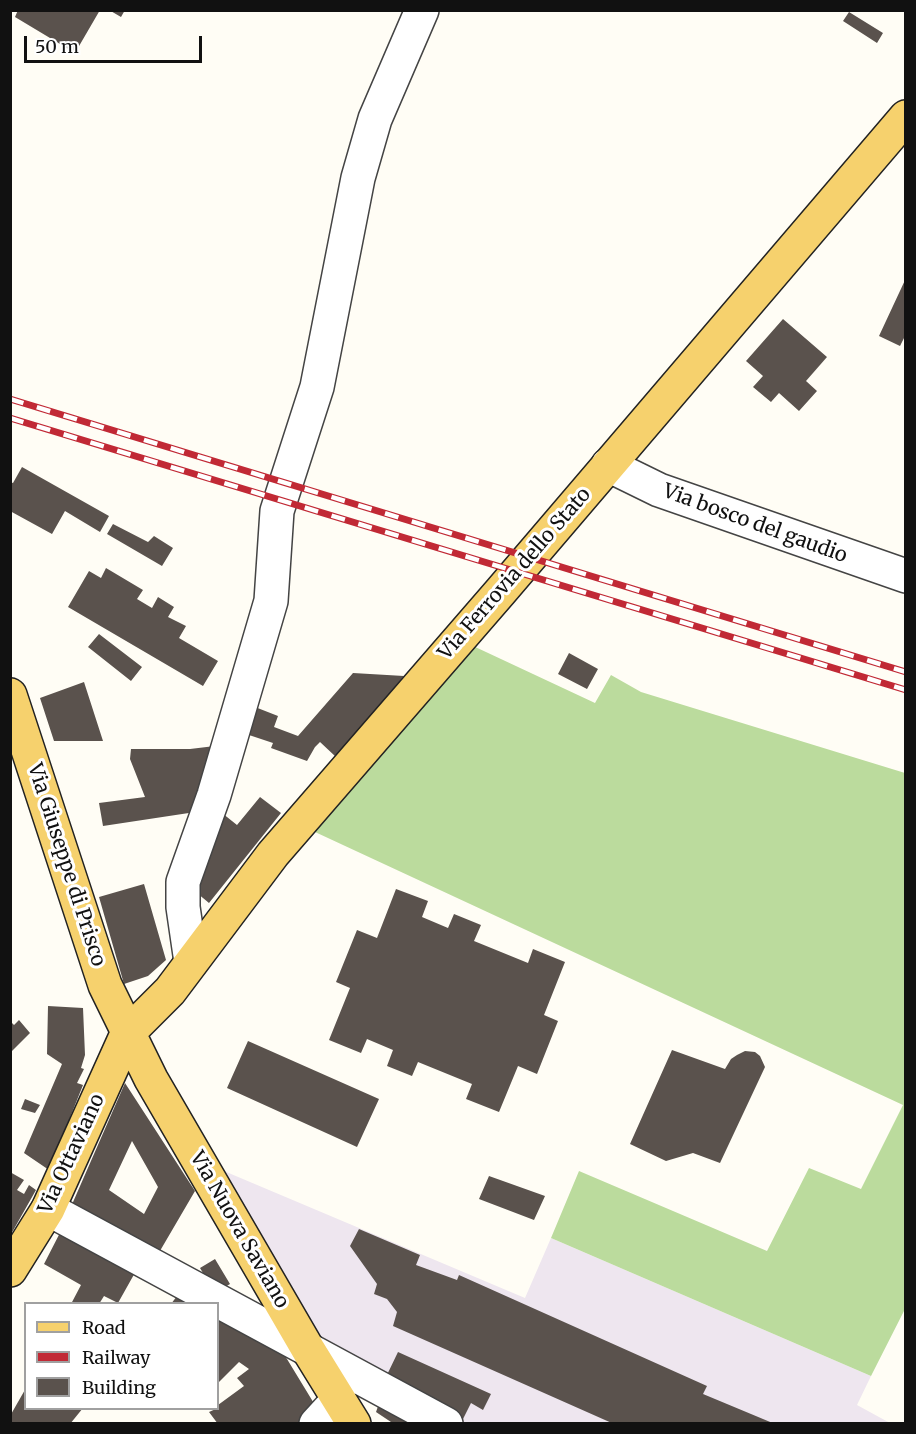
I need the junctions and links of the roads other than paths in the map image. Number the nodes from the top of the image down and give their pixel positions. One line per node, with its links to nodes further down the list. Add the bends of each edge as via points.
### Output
1 (422, 10): 6 (street, via 375,119 358,178 316,387 276,511 271,601 214,795 183,882)
2 (906, 117): 3 (main road, Via Ferrovia dello Stato)
3 (608, 465): 4 (street, Via bosco del gaudio, via 659,490); 6 (main road, Via Ferrovia dello Stato, via 273,854)
4 (906, 576)
5 (10, 695): 7 (main road, Via Giuseppe di Prisco, via 105,985)
6 (191, 962): 7 (main road, Via Ferrovia dello Stato, via 170,991)
7 (128, 1034): 8 (main road, Via Ottaviano); 12 (main road, Via Nuova Saviano)
8 (48, 1209): 9 (main road, Via Ottaviano); 11 (street)
9 (10, 1270)
10 (219, 1302): 12 (street)
11 (219, 1302)
12 (309, 1351): 13 (main road, Via Nuova Saviano); 15 (street)
13 (347, 1411): 14 (street)
14 (316, 1424)
15 (446, 1424)

